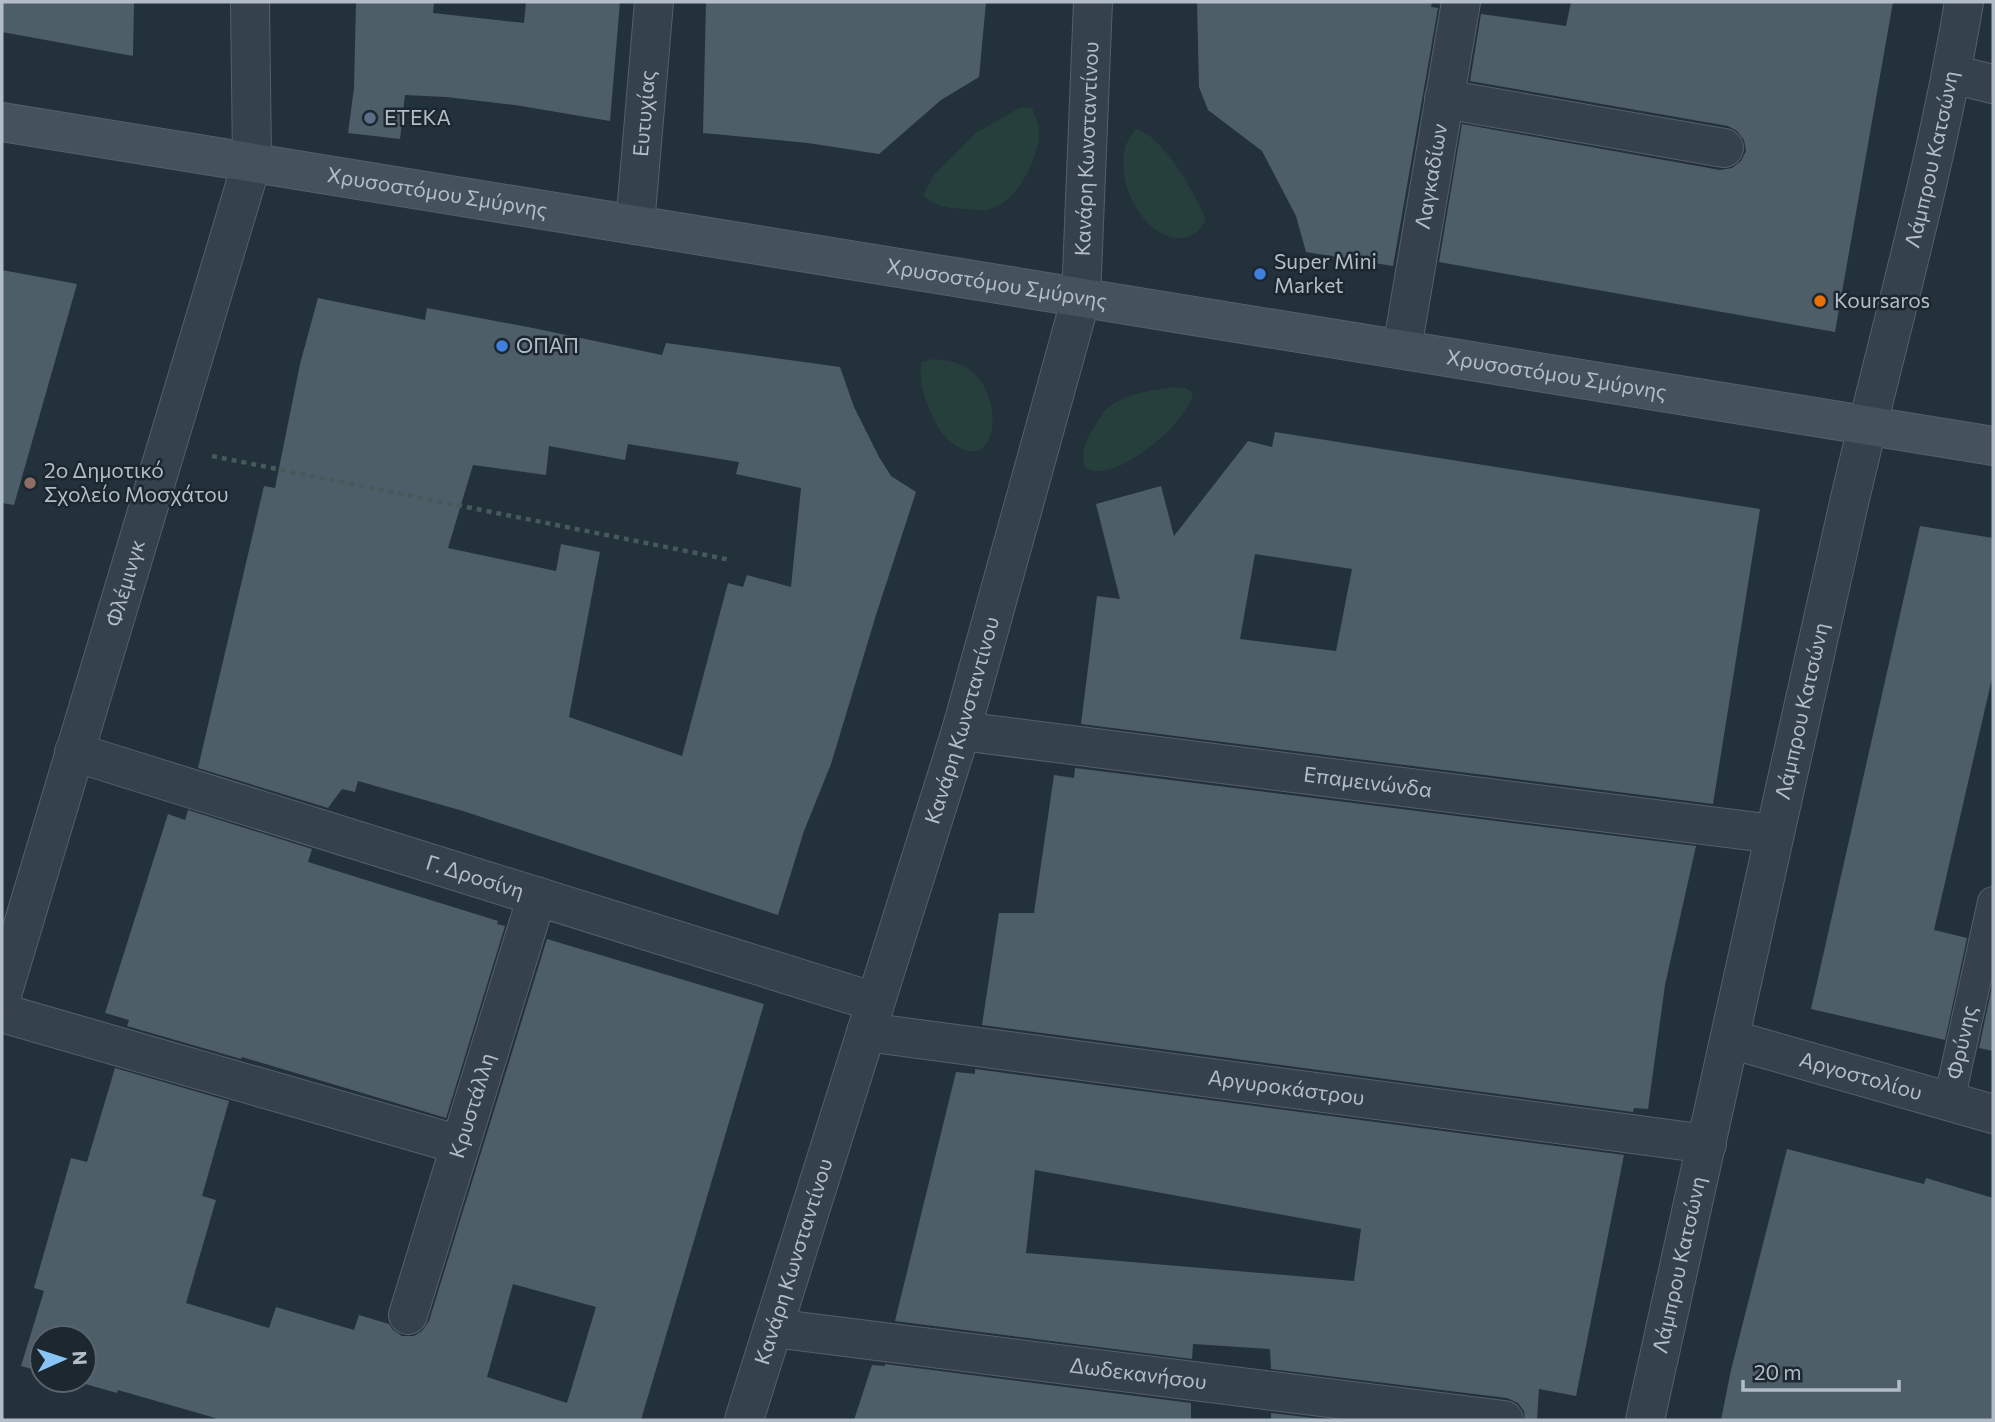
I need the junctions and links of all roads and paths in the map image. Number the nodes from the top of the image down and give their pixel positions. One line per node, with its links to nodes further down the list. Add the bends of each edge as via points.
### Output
1 (250, 2): 11 (street, Φλέμινγκ)
2 (654, 2): 12 (street, Ευτυχίας)
3 (1093, 2): 13 (street, Κανάρη Κωνσταντίνου)
4 (1461, 2): 8 (street, Λαγκαδίων)
5 (1964, 2): 6 (street, Λάμπρου Κατσώνη)
6 (1952, 74): 7 (street); 15 (street, Λάμπρου Κατσώνη)
7 (1993, 84)
8 (1444, 99): 10 (street); 14 (street, Λαγκαδίων)
9 (2, 122): 11 (main road, Χρυσοστόμου Σμύρνης)
10 (1724, 148)
11 (253, 162): 12 (main road, Χρυσοστόμου Σμύρνης); 16 (street, Φλέμινγκ)
12 (635, 225): 13 (main road, Χρυσοστόμου Σμύρνης)
13 (1081, 298): 14 (main road, Χρυσοστόμου Σμύρνης); 19 (street, Κανάρη Κωνσταντίνου)
14 (1402, 349): 15 (main road, Χρυσοστόμου Σμύρνης)
15 (1867, 425): 17 (main road, Χρυσοστόμου Σμύρνης); 21 (street, Λάμπρου Κατσώνη)
16 (167, 446): 18 (path); 20 (street, Φλέμινγκ)
17 (1993, 446)
18 (731, 561)
19 (961, 731): 21 (street, Επαμεινώνδα); 26 (street, Κανάρη Κωνσταντίνου)
20 (74, 752): 22 (street, Γ. Δροσίνη); 24 (street, Φλέμινγκ)
21 (1774, 834): 27 (street, Λάμπρου Κατσώνη)
22 (537, 896): 26 (street, Γ. Δροσίνη); 31 (street, Κρυστάλλη)
23 (1993, 902): 28 (lane, Φρύνης)
24 (2, 995)
25 (2, 1013): 31 (street)
26 (870, 1017): 30 (street, Αργυροκάστρου); 33 (street, Κανάρη Κωνσταντίνου)
27 (1730, 1038): 28 (street, Αργοστολίου); 30 (street, Λάμπρου Κατσώνη)
28 (1949, 1101): 29 (street, Αργοστολίου)
29 (1993, 1114)
30 (1707, 1144): 36 (street, Λάμπρου Κατσώνη)
31 (460, 1145): 32 (street, Κρυστάλλη)
32 (408, 1315)
33 (773, 1328): 34 (street, Κανάρη Κωνσταντίνου); 35 (street, Δωδεκανήσου)
34 (744, 1420)
35 (1504, 1420)
36 (1646, 1420)

